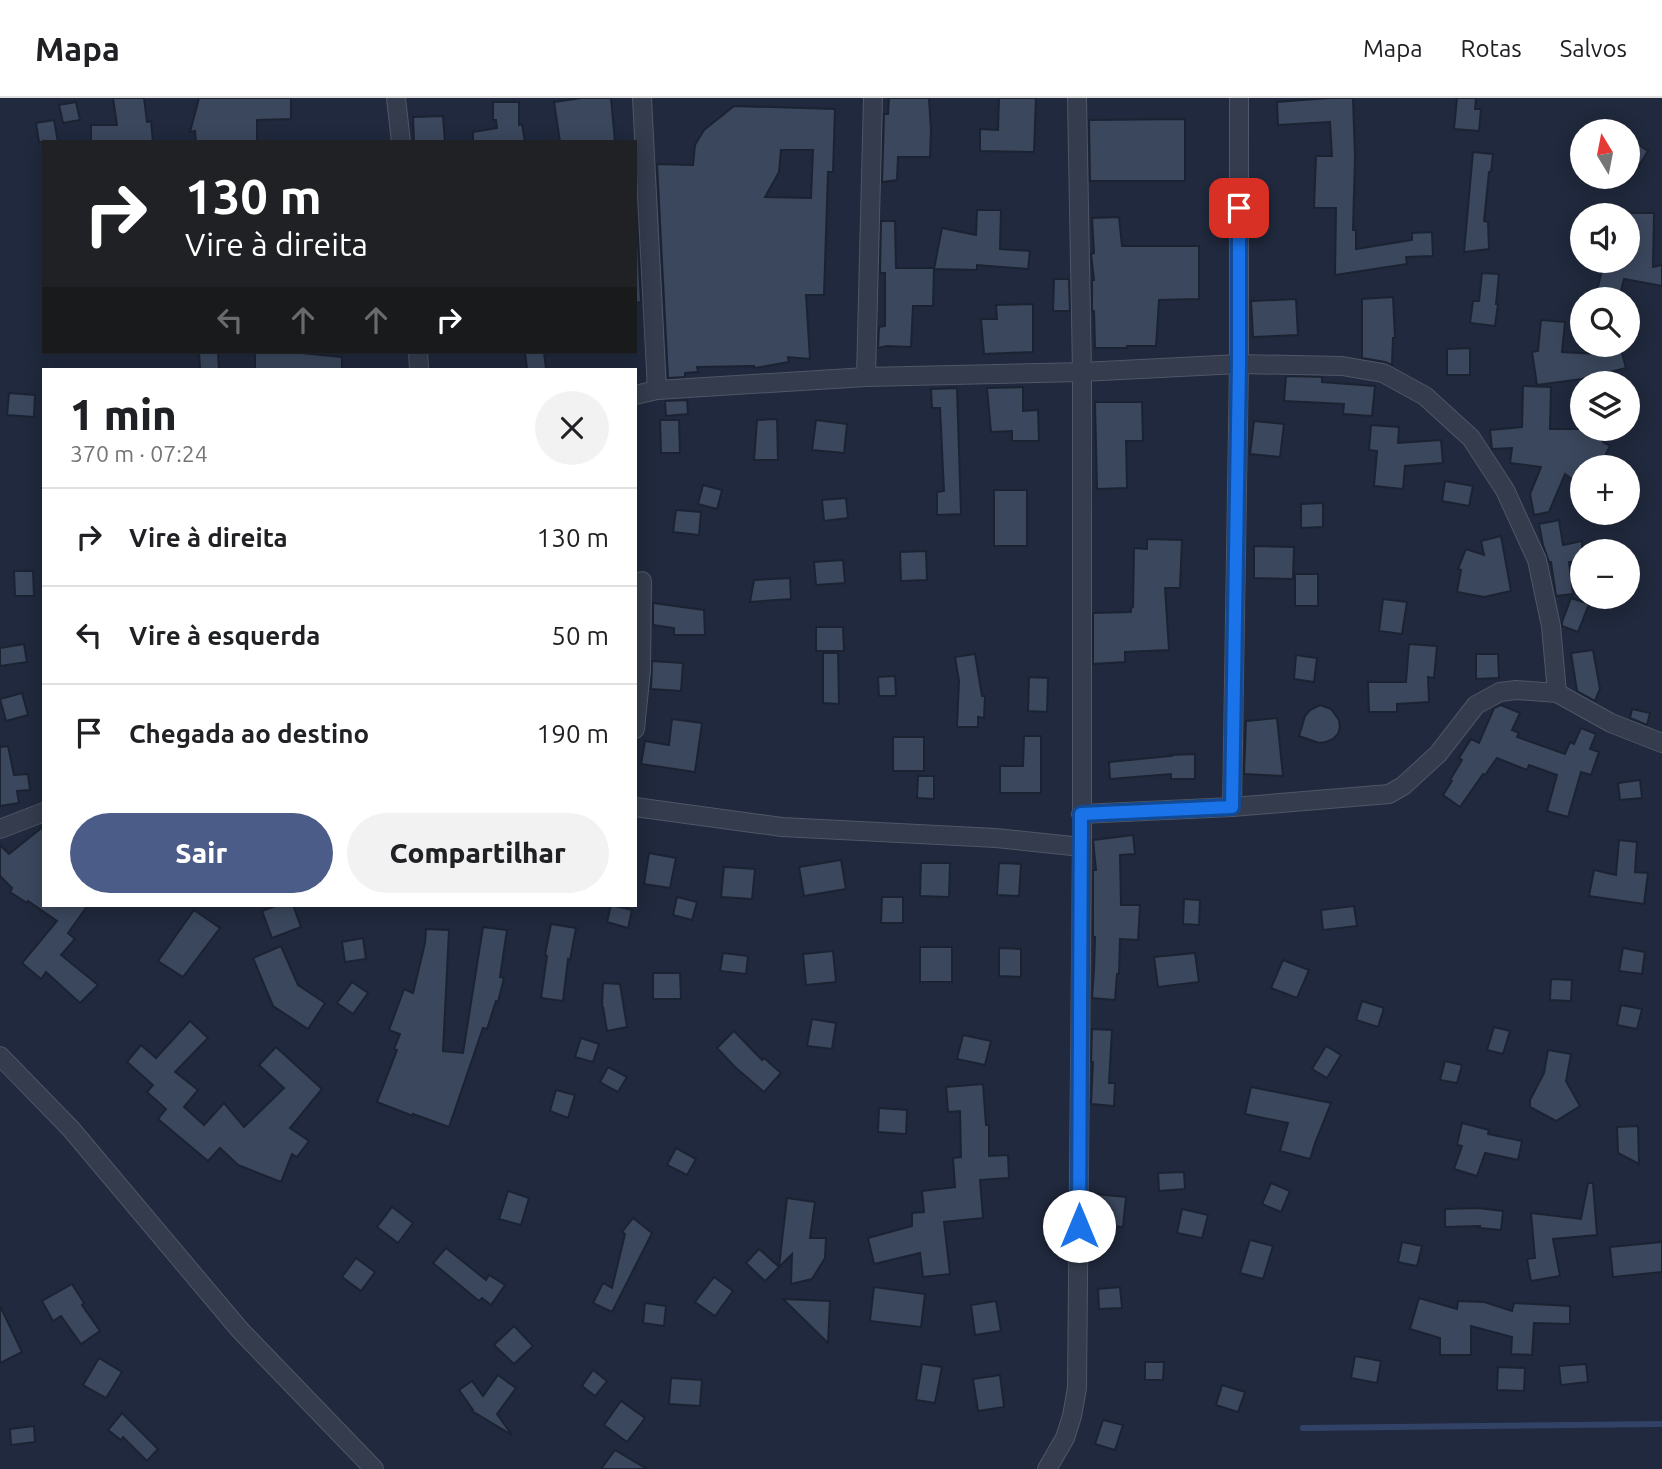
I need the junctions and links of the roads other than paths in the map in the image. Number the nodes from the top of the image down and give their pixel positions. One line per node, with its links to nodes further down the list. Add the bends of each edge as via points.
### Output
1 (396, 98): 6 (street)
2 (642, 98): 10 (street)
3 (873, 98): 9 (street)
4 (1076, 98): 8 (street)
5 (1239, 98): 7 (street)
6 (401, 140)
7 (1239, 364): 8 (street); 13 (street, via 1342,366 1383,373 1425,396 1471,438 1505,490 1537,560 1551,626); 17 (street)
8 (1082, 372): 9 (street); 19 (street)
9 (866, 377): 10 (street)
10 (657, 390): 11 (street)
11 (637, 395)
12 (642, 581): 14 (street)
13 (1556, 693): 15 (street, via 1611,723); 17 (street, via 1500,692 1476,705 1438,754 1389,794)
14 (637, 709)
15 (1662, 743)
16 (637, 807): 21 (street, via 782,827)
17 (1232, 807): 19 (street)
18 (42, 812): 20 (street)
19 (1081, 814): 21 (street)
20 (0, 829)
21 (1082, 847): 24 (street, via 1077,1388 1065,1438)
22 (0, 1056): 23 (street, via 71,1129 240,1330)
23 (374, 1469)
24 (1047, 1469)

